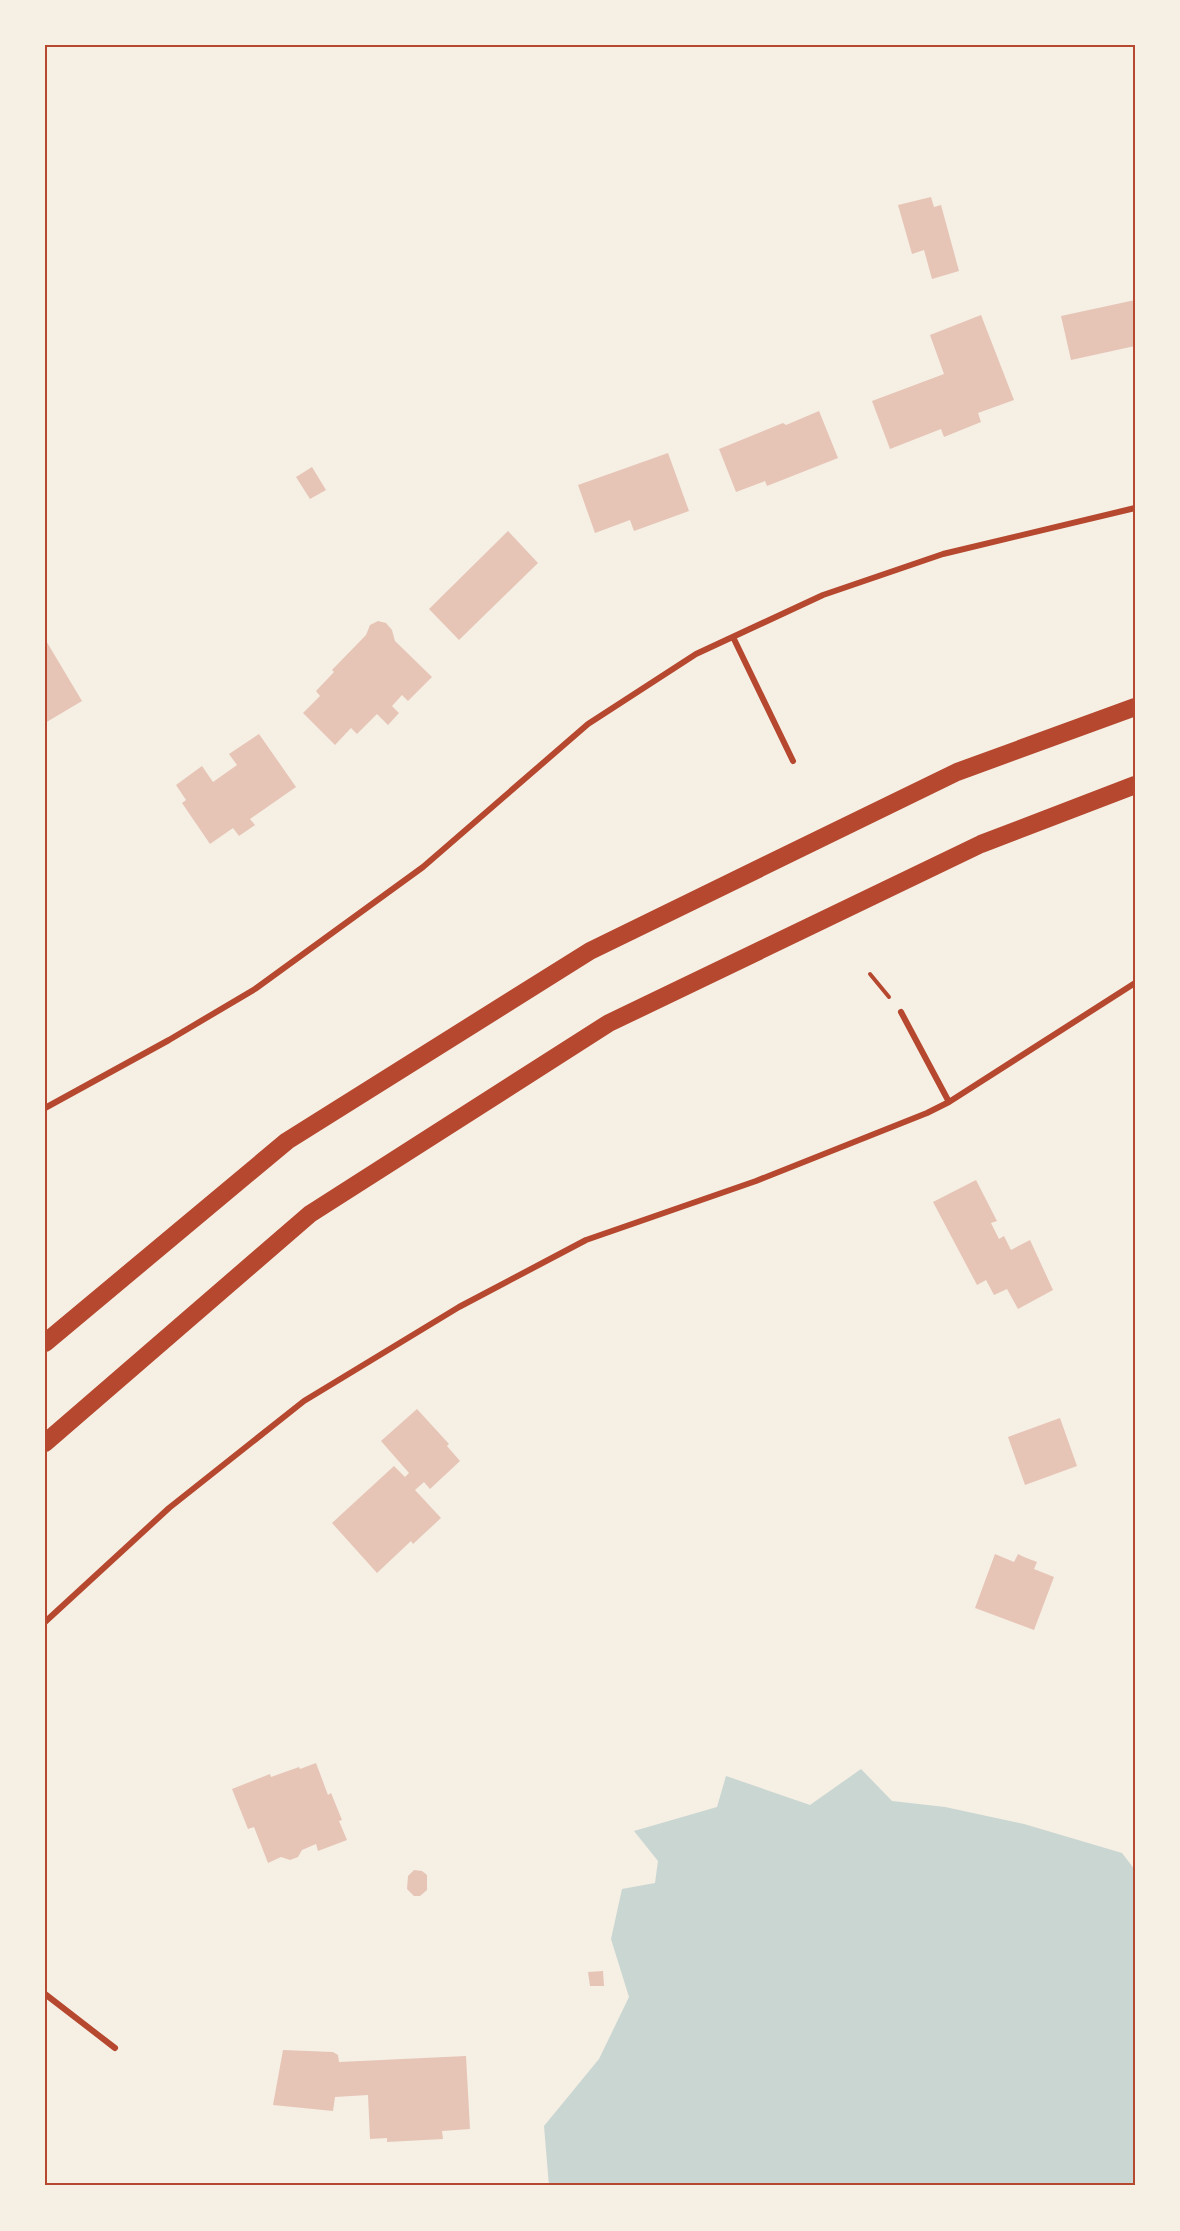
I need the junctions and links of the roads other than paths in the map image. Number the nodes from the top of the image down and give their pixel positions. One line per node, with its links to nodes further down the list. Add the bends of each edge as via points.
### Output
1 (1135, 508): 2 (street, via 943,554 823,595)
2 (733, 637): 5 (street); 11 (street, via 696,654 588,724 423,867 255,989)
3 (1135, 697): 6 (highway)
4 (1135, 707): 6 (highway)
5 (793, 761)
6 (957, 772): 12 (highway, via 590,951 287,1141)
7 (1135, 785): 13 (highway, via 981,844 609,1023 310,1214)
8 (1135, 983): 10 (street)
9 (901, 1012): 10 (street)
10 (949, 1101): 14 (street, via 756,1181 586,1240 459,1307 304,1401 170,1508)
11 (45, 1108)
12 (45, 1343)
13 (45, 1443)
14 (45, 1622)
15 (45, 1995): 16 (street)
16 (115, 2048)

